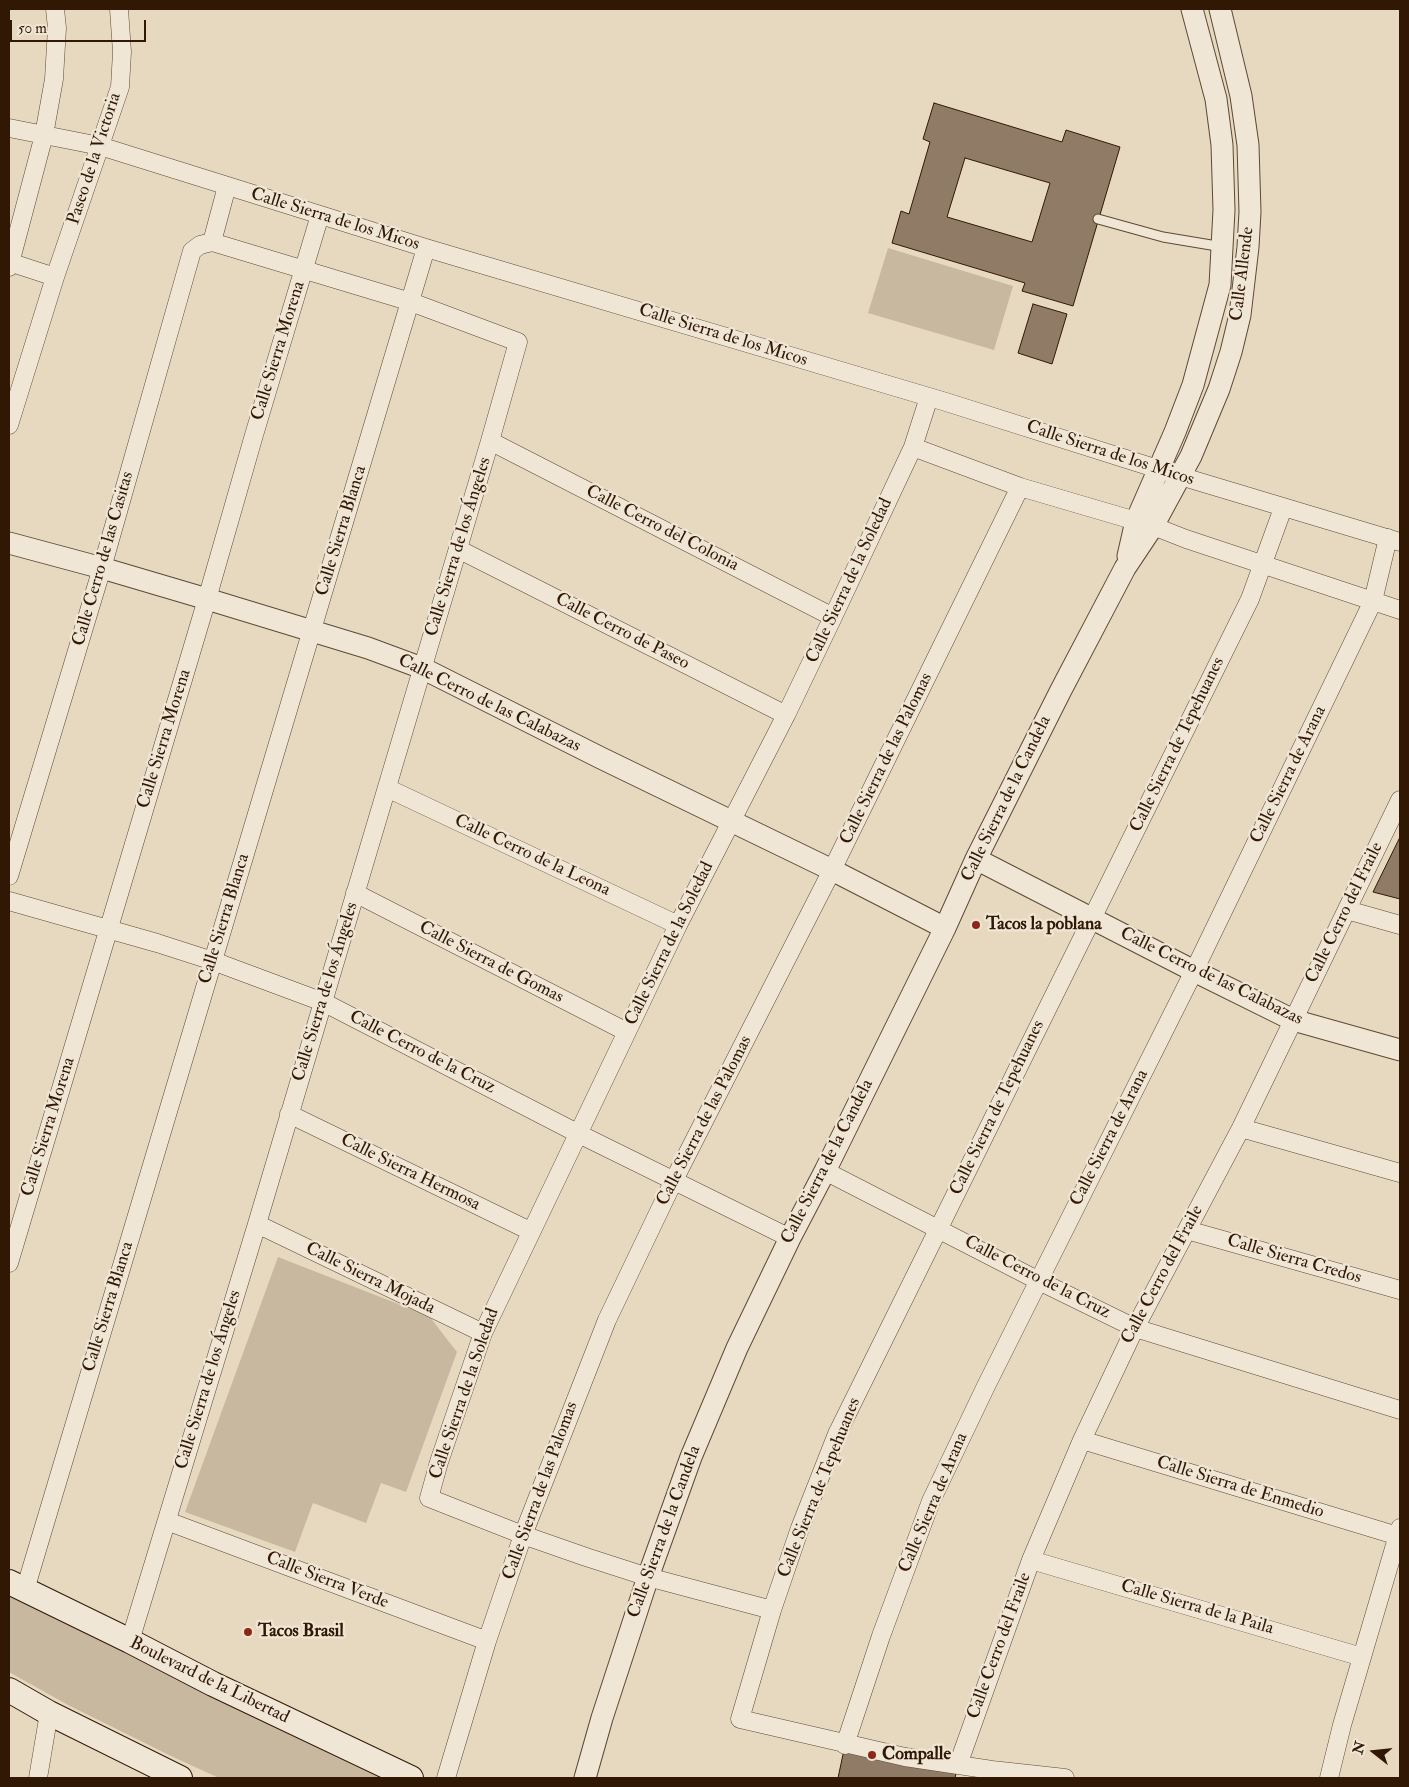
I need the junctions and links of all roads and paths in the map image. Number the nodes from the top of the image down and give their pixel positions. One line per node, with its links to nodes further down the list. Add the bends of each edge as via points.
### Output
1 (55, 9): 6 (street, via 58,28 54,79)
2 (119, 9): 7 (street, Paseo de la Victoria, via 120,87)
3 (1192, 9): 13 (street, Calle Allende, via 1216,99 1222,145)
4 (1220, 9): 18 (street, Calle Allende, via 1241,96 1248,145 1250,212)
5 (9, 128): 6 (street, Calle Sierra de los Micos)
6 (44, 135): 7 (street, Calle Sierra de los Micos); 14 (street)
7 (100, 146): 8 (street, Calle Sierra de los Micos); 16 (street, Paseo de la Victoria)
8 (227, 186): 9 (street, Calle Sierra de los Micos); 11 (street, Calle Cerro de las Casitas)
9 (320, 215): 12 (street, Calle Sierra de los Micos); 15 (street, Calle Sierra Morena)
10 (1098, 220): 13 (lane)
11 (206, 244): 15 (street); 33 (street, Calle Cerro de las Casitas, via 192,251)
12 (426, 248): 19 (street, Calle Sierra Blanca); 20 (street, Calle Sierra de los Micos)
13 (1223, 248): 17 (street, Calle Allende)
14 (9, 264): 16 (street)
15 (304, 270): 19 (street); 34 (street, Calle Sierra Morena)
16 (55, 277): 21 (street, Paseo de la Victoria)
17 (1220, 285): 18 (street); 24 (street, Calle Allende, via 1193,385)
18 (1244, 289): 25 (street, Calle Allende, via 1231,352 1219,389)
19 (411, 302): 22 (street, Calle Sierra de los Ángeles, via 518,342); 38 (street, Calle Sierra Blanca)
20 (929, 397): 23 (street, Calle Sierra de la Soledad); 24 (street, Calle Sierra de los Micos)
21 (9, 425)
22 (490, 441): 31 (street, Calle Sierra de los Ángeles); 37 (street, Calle Cerro del Colonia)
23 (913, 447): 26 (street); 37 (street, Calle Sierra de la Soledad)
24 (1158, 469): 25 (street, Calle Sierra de los Micos); 28 (street, Calle Allende)
25 (1180, 476): 27 (street, Calle Sierra de los Micos); 28 (street, Calle Allende)
26 (1020, 487): 28 (street); 45 (street, Calle Sierra de las Palomas)
27 (1283, 508): 29 (street, Calle Sierra de los Micos); 32 (street, Calle Sierra de Tepehuanes)
28 (1145, 523): 32 (street); 44 (street, Calle Sierra de la Candela)
29 (1394, 540): 35 (street, Calle Sierra de Arana)
30 (9, 543): 33 (street, Calle Cerro de las Calabazas)
31 (458, 549): 39 (street, Calle Sierra de los Ángeles); 40 (street, Calle Cerro de Paseo)
32 (1264, 564): 35 (street); 50 (street, Calle Sierra de Tepehuanes, via 1250,599)
33 (102, 568): 34 (street, Calle Cerro de las Calabazas); 46 (street, Calle Cerro de las Casitas)
34 (208, 598): 38 (street, Calle Cerro de las Calabazas); 54 (street, Calle Sierra Morena)
35 (1372, 601): 36 (street); 56 (street, Calle Sierra de Arana)
36 (1400, 610)
37 (833, 617): 40 (street, Calle Sierra de la Soledad)
38 (311, 630): 39 (street, Calle Cerro de las Calabazas); 55 (street, Calle Sierra Blanca)
39 (422, 668): 41 (street, Calle Sierra de los Ángeles); 43 (street, Calle Cerro de las Calabazas)
40 (786, 715): 43 (street, Calle Sierra de la Soledad)
41 (387, 788): 47 (street, Calle Sierra de los Ángeles); 51 (street, Calle Cerro de la Leona)
42 (1400, 800): 49 (street, Calle Cerro del Fraile)
43 (730, 822): 45 (street, Calle Cerro de las Calabazas); 51 (street, Calle Sierra de la Soledad)
44 (976, 859): 50 (street, Calle Cerro de las Calabazas); 53 (street, Calle Sierra de la Candela)
45 (832, 870): 53 (street, Calle Cerro de las Calabazas); 66 (street, Calle Sierra de las Palomas)
46 (9, 876)
47 (355, 893): 57 (street, Calle Sierra de los Ángeles); 59 (street, Calle Sierra de Gomas)
48 (9, 901): 54 (street, Calle Cerro de la Cruz)
49 (1347, 910): 52 (street); 58 (street, Calle Cerro del Fraile)
50 (1092, 918): 56 (street, Calle Cerro de las Calabazas); 68 (street, Calle Sierra de Tepehuanes)
51 (678, 925): 59 (street, Calle Sierra de la Soledad)
52 (1400, 925)
53 (945, 928): 64 (street, Calle Sierra de la Candela)
54 (108, 929): 55 (street, Calle Cerro de la Cruz); 72 (street, Calle Sierra Morena)
55 (212, 961): 57 (street, Calle Cerro de la Cruz); 84 (street, Calle Sierra Blanca)
56 (1194, 971): 58 (street, Calle Cerro de las Calabazas); 73 (street, Calle Sierra de Arana)
57 (323, 1002): 61 (street, Calle Sierra de los Ángeles); 63 (street, Calle Cerro de la Cruz)
58 (1293, 1020): 60 (street, Calle Cerro de las Calabazas); 62 (street, Calle Cerro del Fraile)
59 (627, 1032): 63 (street, Calle Sierra de la Soledad)
60 (1400, 1050)
61 (289, 1114): 67 (street, Calle Sierra de los Ángeles); 70 (street, Calle Sierra Hermosa)
62 (1241, 1128): 65 (street); 69 (street, Calle Cerro del Fraile)
63 (579, 1134): 66 (street, Calle Cerro de la Cruz); 70 (street, Calle Sierra de la Soledad)
64 (825, 1171): 68 (street, Calle Cerro de la Cruz); 71 (street, Calle Sierra de la Candela)
65 (1400, 1173)
66 (674, 1180): 71 (street, Calle Cerro de la Cruz); 81 (street, Calle Sierra de las Palomas, via 607,1320)
67 (257, 1224): 76 (street, Calle Sierra Mojada); 79 (street, Calle Sierra de los Ángeles)
68 (938, 1228): 73 (street, Calle Cerro de la Cruz); 85 (street, Calle Sierra de Tepehuanes, via 837,1434)
69 (1187, 1230): 74 (street, Calle Sierra Credos); 75 (street, Calle Cerro del Fraile)
70 (530, 1232): 76 (street, Calle Sierra de la Soledad)
71 (790, 1238): 83 (street, Calle Sierra de la Candela, via 737,1348 695,1448)
72 (9, 1263)
73 (1038, 1281): 75 (street, Calle Cerro de la Cruz); 91 (street, Calle Sierra de Arana, via 931,1501)
74 (1400, 1290)
75 (1135, 1328): 77 (street, Calle Cerro de la Cruz); 78 (street, Calle Cerro del Fraile)
76 (483, 1333): 81 (street, Calle Sierra de la Soledad, via 429,1498)
77 (1400, 1410)
78 (1082, 1440): 80 (street, Calle Sierra de Enmedio); 82 (street, Calle Cerro del Fraile)
79 (166, 1521): 86 (street, Calle Sierra de los Ángeles); 87 (street, Calle Sierra Verde)
80 (1399, 1532): 88 (street)
81 (523, 1535): 83 (street); 87 (street, Calle Sierra de las Palomas)
82 (1031, 1560): 88 (street, Calle Sierra de la Paila); 92 (street, Calle Cerro del Fraile)
83 (648, 1577): 85 (street); 97 (street, Calle Sierra de la Candela)
84 (17, 1586): 86 (main road, Boulevard de la Libertad)
85 (772, 1610): 91 (street, Calle Sierra de Tepehuanes, via 740,1719)
86 (130, 1641): 95 (main road, Boulevard de la Libertad)
87 (487, 1641): 96 (street, Calle Sierra de las Palomas)
88 (1362, 1657): 99 (street)
89 (9, 1690): 90 (main road)
90 (49, 1713): 93 (main road); 94 (street)
91 (845, 1745): 92 (street)
92 (958, 1765): 98 (street)
93 (171, 1776)
94 (38, 1778)
95 (410, 1778)
96 (446, 1778)
97 (585, 1778)
98 (1065, 1778)
99 (1329, 1778)

